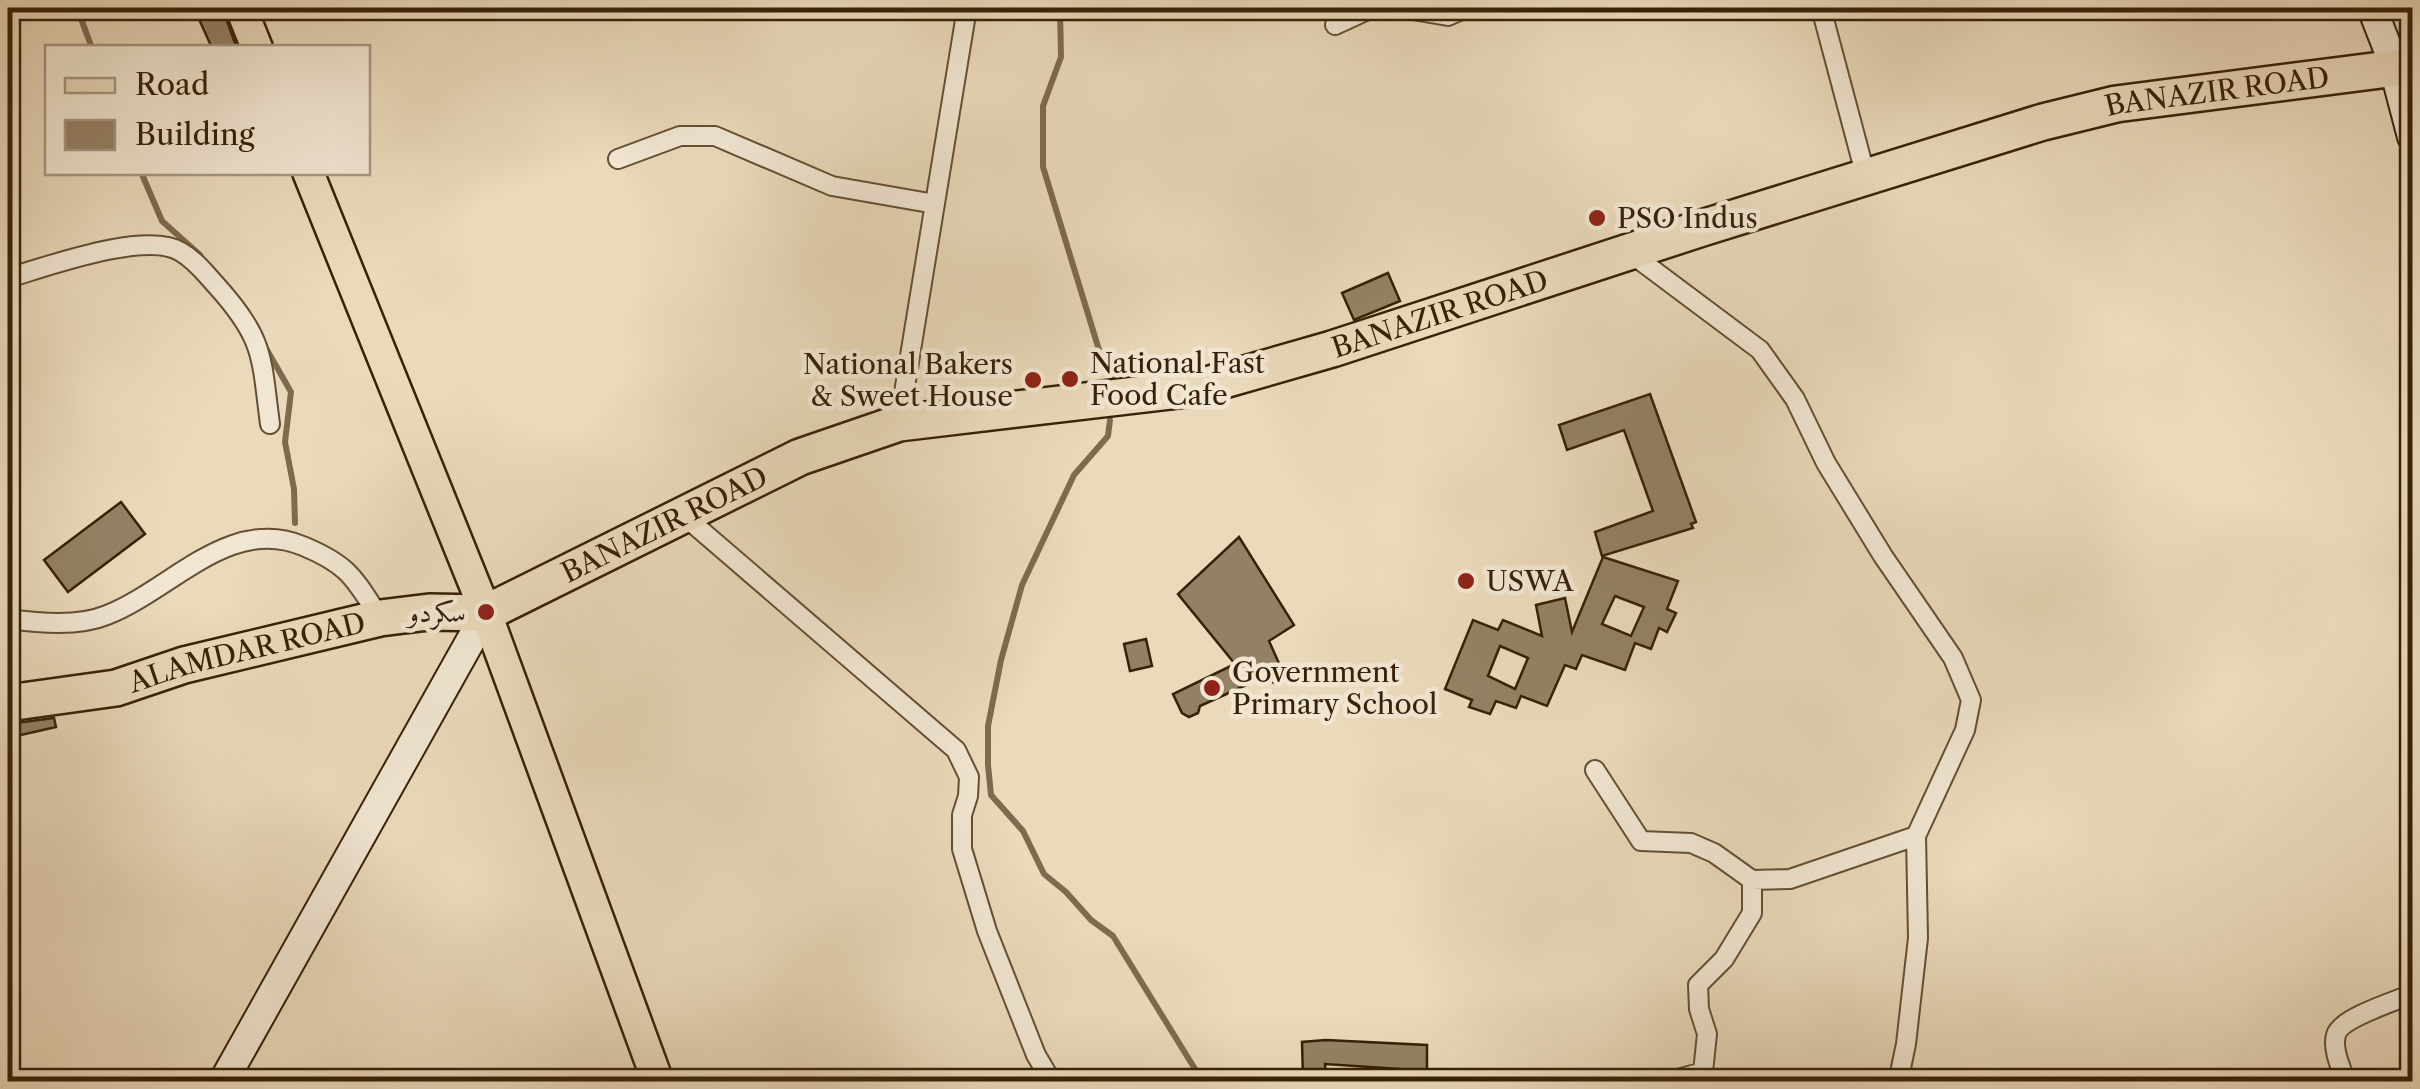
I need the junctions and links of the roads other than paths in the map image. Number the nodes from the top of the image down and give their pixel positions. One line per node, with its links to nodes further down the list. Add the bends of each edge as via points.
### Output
1 (241, 8): 9 (main road)
2 (967, 8): 15 (street)
3 (1372, 8): 8 (street)
4 (1402, 8): 5 (street, via 1448,16)
5 (1466, 8)
6 (1820, 8): 14 (street)
7 (2372, 8): 10 (main road)
8 (1335, 25)
9 (256, 45)
10 (2404, 67): 11 (main road); 14 (highway, BANAZIR ROAD, via 2116,104)
11 (2412, 136)
12 (618, 159): 15 (street, via 680,136 715,136 832,186)
13 (309, 175): 21 (main road)
14 (1866, 177): 16 (highway, BANAZIR ROAD)
15 (935, 204): 18 (street)
16 (1629, 252): 18 (highway, BANAZIR ROAD, via 1196,388); 26 (street, via 1760,350 1954,658 1971,700 1965,730)
17 (8, 278): 19 (street, via 106,251 178,249 252,332 263,358)
18 (899, 423): 20 (highway, BANAZIR ROAD, via 800,457)
19 (270, 424)
20 (683, 515): 21 (highway, BANAZIR ROAD); 31 (street, via 956,750 969,777 962,849 987,931)
21 (486, 613): 22 (highway, ALAMDAR ROAD); 29 (main road); 30 (main road)
22 (380, 618): 23 (street, via 340,564 298,543 263,537 231,544 105,616); 24 (highway, ALAMDAR ROAD, via 116,688)
23 (8, 619)
24 (8, 703)
25 (1595, 770): 27 (street, via 1642,842 1691,843)
26 (1916, 836): 27 (street, via 1790,879); 33 (street, via 1918,938)
27 (1752, 880): 32 (street, via 1752,913 1724,959 1698,985 1707,1034 1703,1072)
28 (2412, 994): 34 (street, via 2342,1024 2335,1037)
29 (223, 1082)
30 (658, 1082)
31 (1052, 1082)
32 (1681, 1082)
33 (1898, 1082)
34 (2346, 1082)

